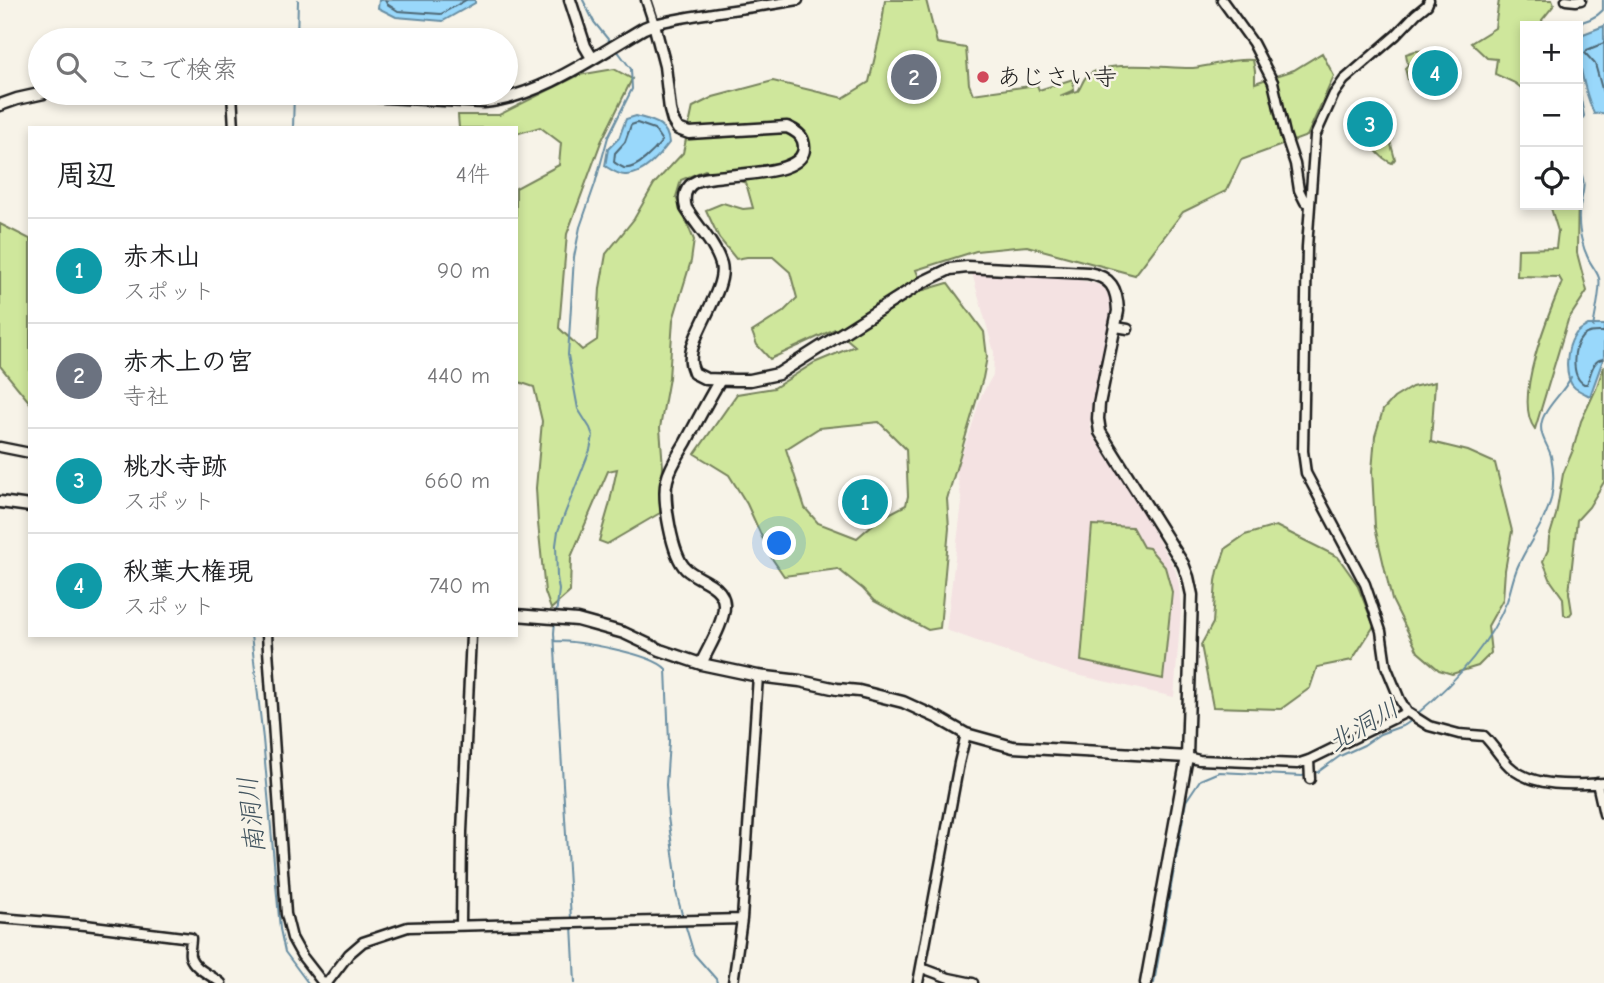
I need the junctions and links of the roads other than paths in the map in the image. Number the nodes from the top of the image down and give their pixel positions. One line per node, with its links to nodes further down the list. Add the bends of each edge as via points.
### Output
1 (570, 0): 9 (street)
2 (646, 0): 8 (street)
3 (798, 0): 8 (street)
4 (1222, 0): 15 (street, via 1253,43 1273,82 1299,190)
5 (1429, 0): 15 (street, via 1334,94 1315,136)
6 (1566, 0): 7 (street)
7 (1581, 0)
8 (654, 24): 9 (street); 18 (street, via 670,110 678,129 689,133 787,127 803,141 797,163 769,172 702,179 685,193 686,208 715,251 723,273 690,361 694,373)
9 (592, 58): 10 (street)
10 (518, 95)
11 (28, 97): 12 (street)
12 (0, 105)
13 (233, 105): 14 (street)
14 (234, 126)
15 (1310, 204): 28 (street, via 1306,472 1365,584 1381,631 1386,666)
16 (1116, 327): 17 (street); 18 (street, via 1115,289 1097,275 950,269 778,374); 30 (street, via 1099,404 1100,432 1188,577 1192,595)
17 (1128, 329)
18 (720, 380): 26 (street, via 674,463 665,491 679,560 722,595 722,618)
19 (0, 447): 20 (street)
20 (28, 453)
21 (0, 502): 22 (street)
22 (28, 506)
23 (518, 615): 26 (street, via 577,620)
24 (267, 637): 38 (street, via 286,914 302,956)
25 (471, 637): 35 (street)
26 (701, 664): 27 (street)
27 (758, 676): 29 (street, via 903,702); 34 (street)
28 (1407, 712): 30 (street, via 1310,769 1297,764); 31 (street, via 1429,726 1485,736 1523,776 1566,785)
29 (966, 734): 30 (street, via 1013,747); 36 (street)
30 (1187, 757): 42 (street)
31 (1601, 783): 32 (street)
32 (1604, 814)
33 (0, 918): 37 (street, via 191,938 193,961)
34 (742, 919): 35 (street); 39 (street)
35 (461, 925): 38 (street, via 408,927 363,942)
36 (922, 968): 40 (street); 41 (street)
37 (221, 983)
38 (325, 983)
39 (733, 983)
40 (918, 983)
41 (973, 983)
42 (1146, 983)

